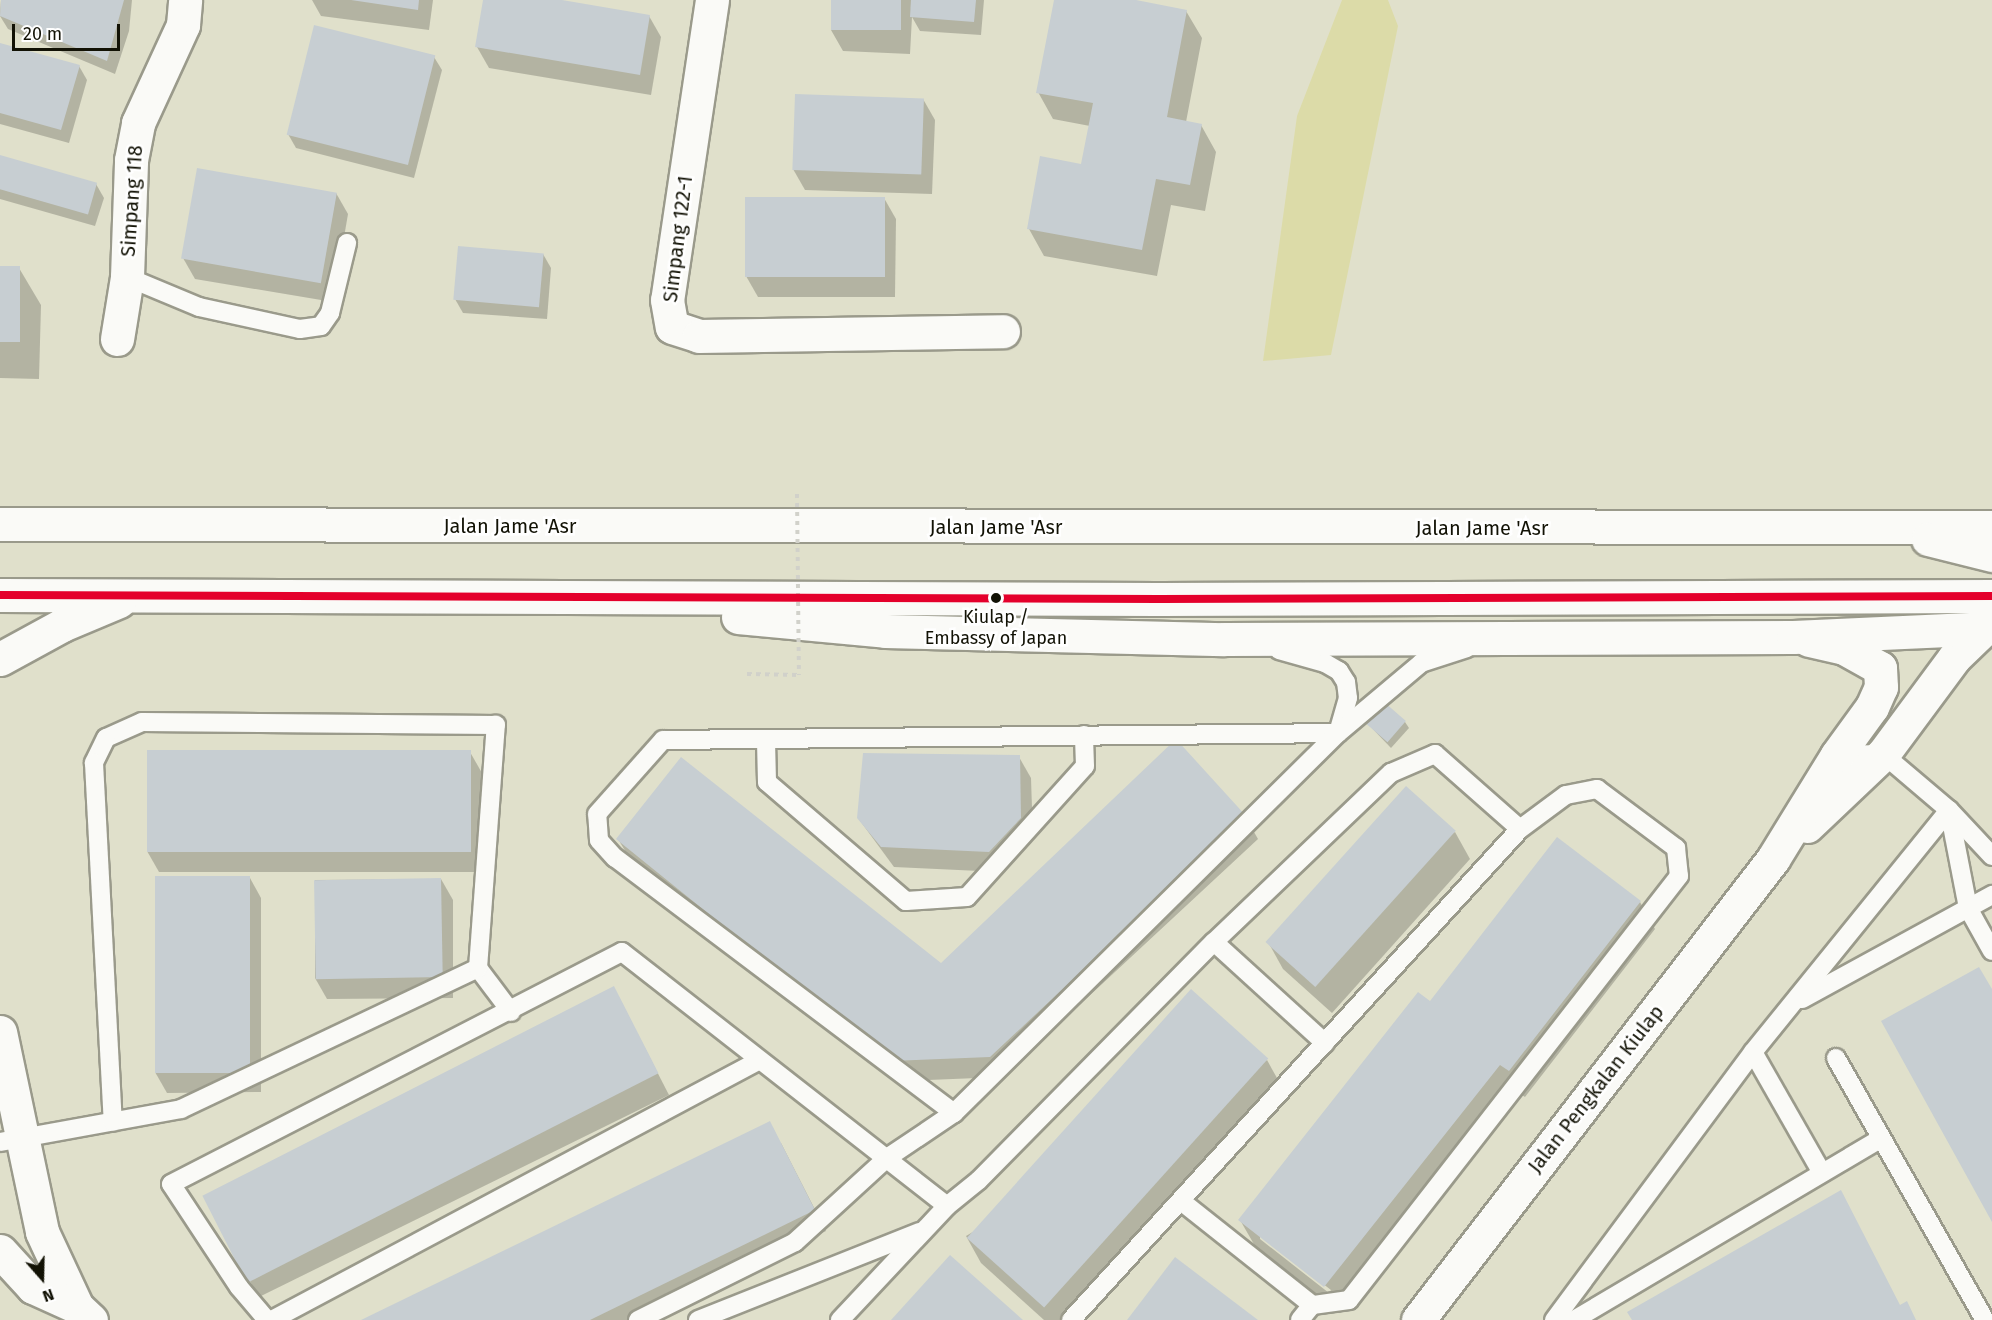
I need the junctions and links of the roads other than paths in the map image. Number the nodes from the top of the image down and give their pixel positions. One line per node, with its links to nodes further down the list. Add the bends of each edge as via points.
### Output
1 (185, 0): 4 (main road, Simpang 118, via 183,26 138,123 131,160)
2 (712, 0): 5 (main road, Simpang 122-1, via 667,300 672,327 699,336)
3 (347, 243): 4 (lane, via 330,313 321,326 300,329 199,307)
4 (127, 277): 6 (main road, Simpang 118)
5 (1003, 331)
6 (117, 339)
7 (0, 524): 9 (main road, Jalan Jame 'Asr)
8 (1992, 526): 9 (main road, Jalan Jame 'Asr)
9 (1883, 527): 10 (main road)
10 (1992, 555)
11 (0, 595): 12 (main road)
12 (129, 596): 14 (main road); 19 (main road, via 62,625)
13 (1992, 596): 14 (main road)
14 (529, 598): 17 (main road, via 885,631)
15 (1988, 628): 16 (main road); 23 (main road, via 1954,658)
16 (1793, 637): 18 (main road); 24 (main road, via 1844,648 1880,668 1881,687 1872,707)
17 (1224, 639): 18 (main road); 20 (lane, via 1305,656 1339,671 1346,682 1348,698)
18 (1490, 640): 20 (lane, via 1421,663)
19 (0, 659)
20 (1338, 733): 21 (lane); 41 (lane)
21 (1084, 735): 22 (lane); 22 (lane, via 1084,766 967,897 906,901 767,782)
22 (766, 741): 41 (lane, via 663,740 597,814 599,840 615,858)
23 (1882, 754): 24 (lane); 25 (lane); 28 (main road)
24 (1837, 755): 28 (main road)
25 (1949, 810): 27 (lane); 30 (lane); 34 (lane)
26 (1520, 829): 31 (lane, via 1435,754 1391,772); 37 (lane); 51 (lane, via 1566,795 1597,789 1676,848 1679,876 1349,1300)
27 (1992, 856)
28 (1773, 859): 60 (main road, Jalan Pengkalan Kiulap)
29 (1992, 896): 30 (lane)
30 (1968, 908): 32 (lane); 34 (lane)
31 (1214, 942): 37 (lane); 48 (lane, via 979,1180)
32 (1992, 951)
33 (478, 968): 35 (lane); 42 (lane, via 180,1109); 42 (lane, via 496,725 142,722 106,738 94,763)
34 (1795, 1002): 38 (lane)
35 (511, 1012): 40 (lane, via 622,952); 53 (lane, via 171,1184 239,1287)
36 (0, 1032): 44 (main road)
37 (1325, 1043): 47 (lane)
38 (1753, 1052): 46 (lane); 61 (lane)
39 (1836, 1058): 43 (lane)
40 (758, 1061): 45 (lane); 54 (lane)
41 (954, 1113): 45 (lane)
42 (113, 1121): 44 (lane)
43 (1880, 1139): 46 (lane); 63 (lane)
44 (12, 1140): 52 (main road, via 42,1232)
45 (887, 1158): 48 (lane); 55 (lane, via 795,1242)
46 (1822, 1173): 62 (lane)
47 (1181, 1201): 51 (lane); 58 (lane)
48 (946, 1206): 49 (lane)
49 (923, 1231): 56 (lane); 57 (lane)
50 (0, 1251): 52 (main road, via 33,1287)
51 (1312, 1305): 59 (lane)
52 (84, 1313)
53 (267, 1320)
54 (272, 1320)
55 (638, 1320)
56 (698, 1320)
57 (840, 1320)
58 (1071, 1320)
59 (1300, 1320)
60 (1418, 1320)
61 (1554, 1320)
62 (1574, 1320)
63 (1985, 1320)

